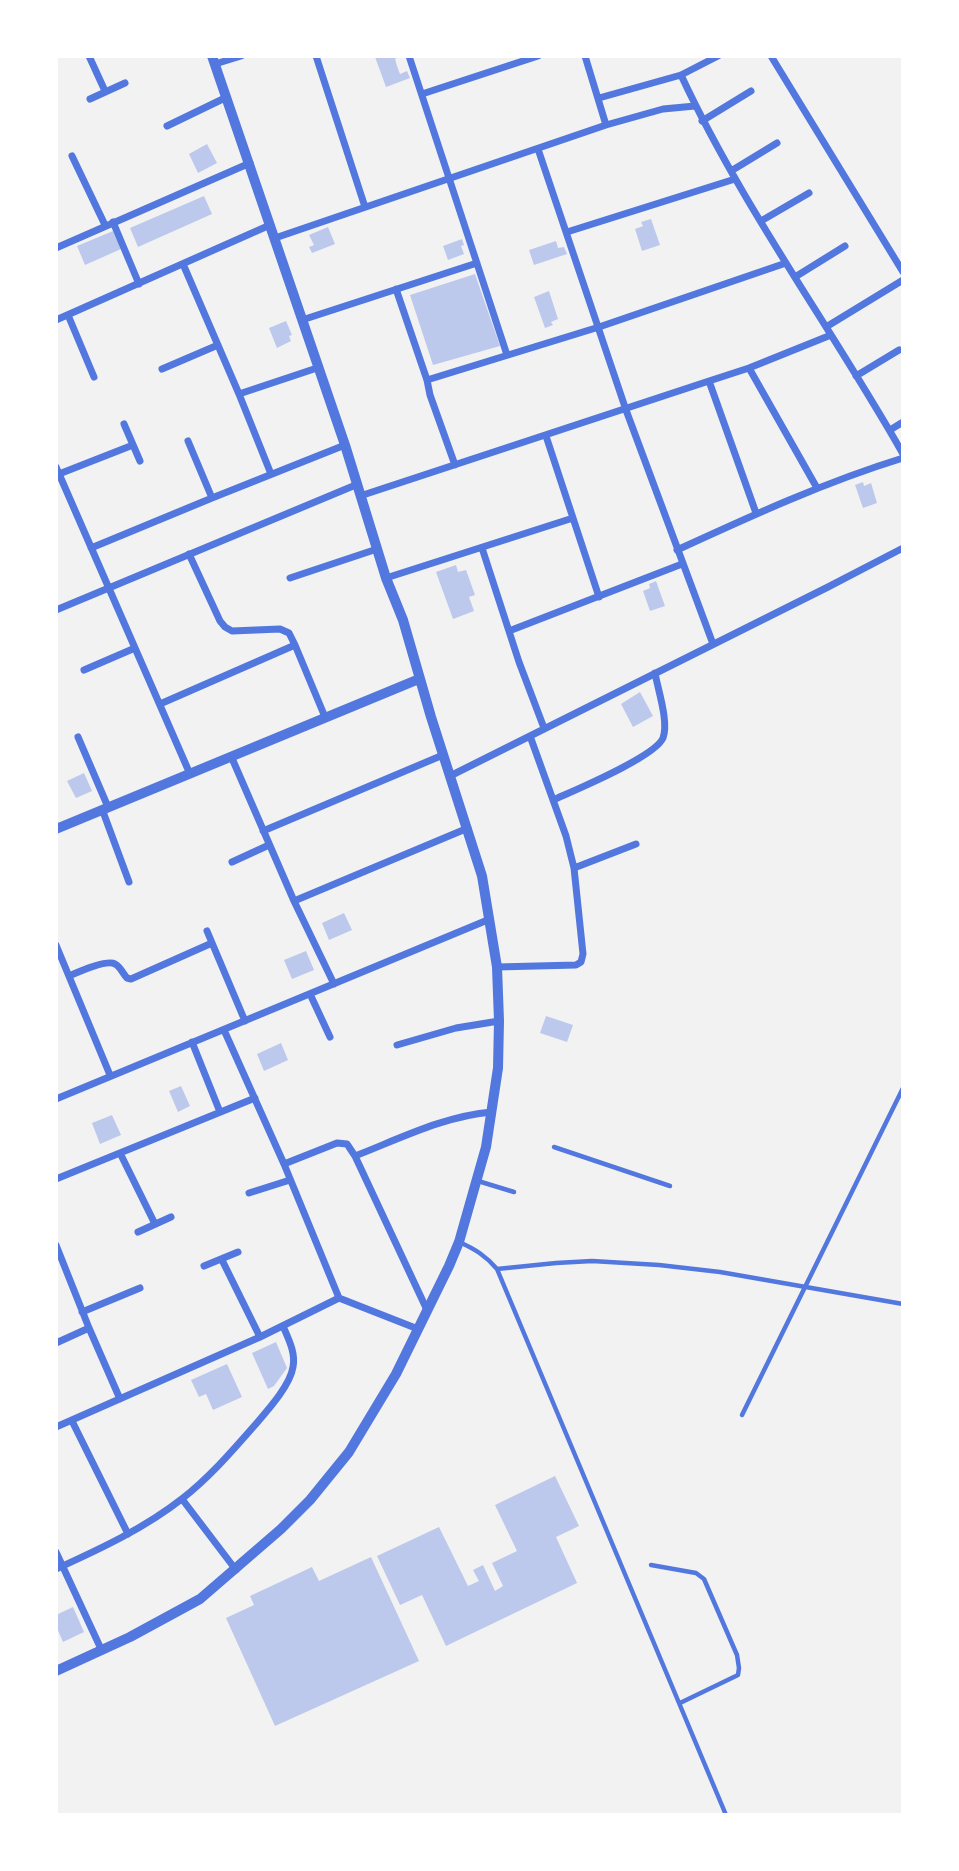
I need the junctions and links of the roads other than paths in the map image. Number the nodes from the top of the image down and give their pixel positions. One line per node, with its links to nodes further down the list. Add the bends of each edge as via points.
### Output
1 (89, 56): 13 (street)
2 (241, 56): 9 (street)
3 (316, 56): 29 (street)
4 (409, 56): 14 (street)
5 (538, 56): 14 (street)
6 (585, 56): 16 (street)
7 (718, 56): 10 (street)
8 (771, 56): 40 (street)
9 (214, 60): 15 (street)
10 (681, 75): 16 (street); 18 (street)
11 (125, 83): 13 (street)
12 (751, 91): 19 (street)
13 (105, 92): 17 (street)
14 (422, 94): 27 (street)
15 (227, 97): 21 (street); 25 (street)
16 (599, 98): 20 (street)
17 (90, 99)
18 (695, 106): 19 (street); 20 (street, via 663,109)
19 (702, 121): 26 (street)
20 (606, 125): 23 (street)
21 (167, 126)
22 (778, 143): 26 (street)
23 (538, 149): 27 (street); 33 (street)
24 (72, 156): 31 (street)
25 (250, 163): 31 (street); 32 (street)
26 (733, 175): 30 (street); 33 (street)
27 (449, 178): 29 (street); 37 (street)
28 (809, 192): 30 (street)
29 (365, 207): 34 (street)
30 (761, 221): 38 (street)
31 (109, 224): 36 (street); 43 (street)
32 (270, 225): 34 (street); 39 (street)
33 (567, 232): 48 (street)
34 (275, 238): 47 (street)
35 (845, 246): 41 (street)
36 (56, 247)
37 (477, 263): 44 (street); 53 (street)
38 (786, 263): 41 (street); 48 (street)
39 (183, 264): 43 (street); 51 (street)
40 (903, 272)
41 (795, 277): 49 (street)
42 (903, 280): 49 (street)
43 (139, 284): 45 (street)
44 (396, 289): 47 (street); 59 (street)
45 (68, 314): 46 (street); 58 (street)
46 (56, 320)
47 (302, 320): 54 (street)
48 (599, 327): 53 (street); 62 (street)
49 (826, 327): 50 (street)
50 (831, 335): 55 (street); 57 (street)
51 (218, 345): 56 (street); 61 (street)
52 (899, 350): 57 (street)
53 (507, 355): 59 (street)
54 (317, 368): 61 (street); 68 (street)
55 (749, 368): 60 (street); 76 (street)
56 (162, 369)
57 (856, 376): 65 (street)
58 (94, 377)
59 (427, 380): 72 (street)
60 (709, 381): 62 (street); 79 (street)
61 (239, 394): 74 (street)
62 (626, 410): 66 (street); 85 (street)
63 (903, 422): 65 (street)
64 (124, 424): 69 (street)
65 (890, 430): 70 (street)
66 (546, 436): 72 (street); 80 (street)
67 (188, 441): 78 (street)
68 (345, 444): 74 (street); 75 (street)
69 (132, 445): 71 (street); 73 (street)
70 (903, 456): 76 (street)
71 (140, 461)
72 (455, 465): 77 (street)
73 (57, 471): 81 (street)
74 (271, 474): 78 (street)
75 (358, 484): 77 (street); 86 (street)
76 (817, 488): 79 (street)
77 (360, 496): 84 (street)
78 (212, 498): 81 (street)
79 (755, 513): 85 (street)
80 (573, 518): 82 (street); 91 (street)
81 (91, 548): 90 (street)
82 (482, 548): 89 (street); 93 (street)
83 (903, 548): 94 (street)
84 (377, 549): 88 (street); 89 (street)
85 (677, 550): 87 (street)
86 (189, 554): 90 (street); 95 (street, via 225,627 232,631 280,629 289,633)
87 (682, 564): 91 (street); 94 (street)
88 (290, 578)
89 (386, 578): 99 (street)
90 (108, 588): 92 (street); 96 (street)
91 (599, 597): 93 (street)
92 (56, 610)
93 (509, 631): 102 (street)
94 (713, 644): 98 (street)
95 (295, 645): 100 (street); 101 (street)
96 (135, 648): 97 (street); 100 (street)
97 (84, 670)
98 (655, 673): 102 (street); 109 (street, via 664,717 658,746)
99 (419, 679): 101 (street); 105 (street)
100 (160, 704): 107 (street)
101 (325, 716): 106 (street)
102 (544, 728): 103 (street)
103 (530, 736): 108 (street); 109 (street)
104 (78, 737): 110 (street)
105 (443, 755): 108 (street); 113 (street)
106 (231, 756): 107 (street); 113 (street)
107 (190, 774): 110 (street)
108 (450, 776): 111 (street)
109 (553, 800): 117 (street)
110 (105, 808): 112 (street); 118 (street)
111 (468, 828): 119 (street); 120 (street)
112 (56, 829)
113 (263, 831): 115 (street)
114 (636, 844): 117 (street)
115 (270, 845): 116 (street); 119 (street)
116 (232, 862)
117 (574, 868): 124 (street, via 581,962)
118 (129, 882)
119 (295, 901): 126 (street)
120 (490, 919): 124 (street); 126 (street)
121 (207, 930): 122 (street)
122 (212, 943): 125 (street, via 131,979 110,962); 128 (street)
123 (56, 944): 125 (street)
124 (497, 967): 129 (street)
125 (69, 976): 134 (street)
126 (334, 984): 127 (street)
127 (310, 993): 128 (street); 131 (street)
128 (245, 1021): 130 (street)
129 (499, 1021): 133 (street); 139 (street)
130 (225, 1030): 132 (street); 137 (street)
131 (330, 1037)
132 (192, 1042): 134 (street); 138 (street)
133 (397, 1045)
134 (110, 1075): 136 (street)
135 (903, 1088): 159 (lane)
136 (56, 1098)
137 (256, 1098): 138 (street); 143 (street)
138 (220, 1112): 141 (street)
139 (492, 1112): 142 (street, via 444,1121); 146 (street)
140 (555, 1147): 147 (lane)
141 (120, 1153): 144 (street); 151 (street)
142 (355, 1156): 143 (street, via 341,1142); 163 (street)
143 (284, 1164): 145 (street)
144 (56, 1179)
145 (290, 1180): 149 (street); 161 (street)
146 (478, 1181): 148 (lane); 153 (street)
147 (670, 1186)
148 (514, 1192)
149 (249, 1193)
150 (171, 1217): 151 (street)
151 (155, 1224): 152 (street)
152 (138, 1232)
153 (459, 1242): 158 (lane, via 479,1251); 163 (street)
154 (56, 1245): 164 (street)
155 (237, 1252): 156 (street)
156 (222, 1259): 157 (street); 168 (street)
157 (204, 1266)
158 (497, 1269): 159 (lane, via 624,1262); 182 (lane)
159 (804, 1287): 162 (lane); 171 (lane)
160 (140, 1288): 164 (street)
161 (339, 1298): 165 (street); 167 (street)
162 (903, 1304)
163 (427, 1310): 167 (street)
164 (82, 1311): 166 (street)
165 (283, 1326): 168 (street); 174 (street, via 293,1357 289,1378 261,1419)
166 (89, 1328): 169 (street); 170 (street)
167 (418, 1329): 179 (street, via 349,1452 310,1500)
168 (260, 1336): 170 (street)
169 (56, 1343)
170 (120, 1399): 172 (street)
171 (742, 1415)
172 (72, 1421): 173 (street); 175 (street)
173 (56, 1427)
174 (182, 1499): 175 (street); 179 (street)
175 (128, 1534): 178 (street)
176 (56, 1552): 178 (street)
177 (650, 1565): 182 (lane, via 696,1573 704,1579 737,1655 738,1675)
178 (59, 1567): 180 (street)
179 (236, 1570): 180 (street, via 200,1599)
180 (102, 1651): 181 (street)
181 (56, 1671)
182 (680, 1703): 183 (lane)
183 (726, 1815)

